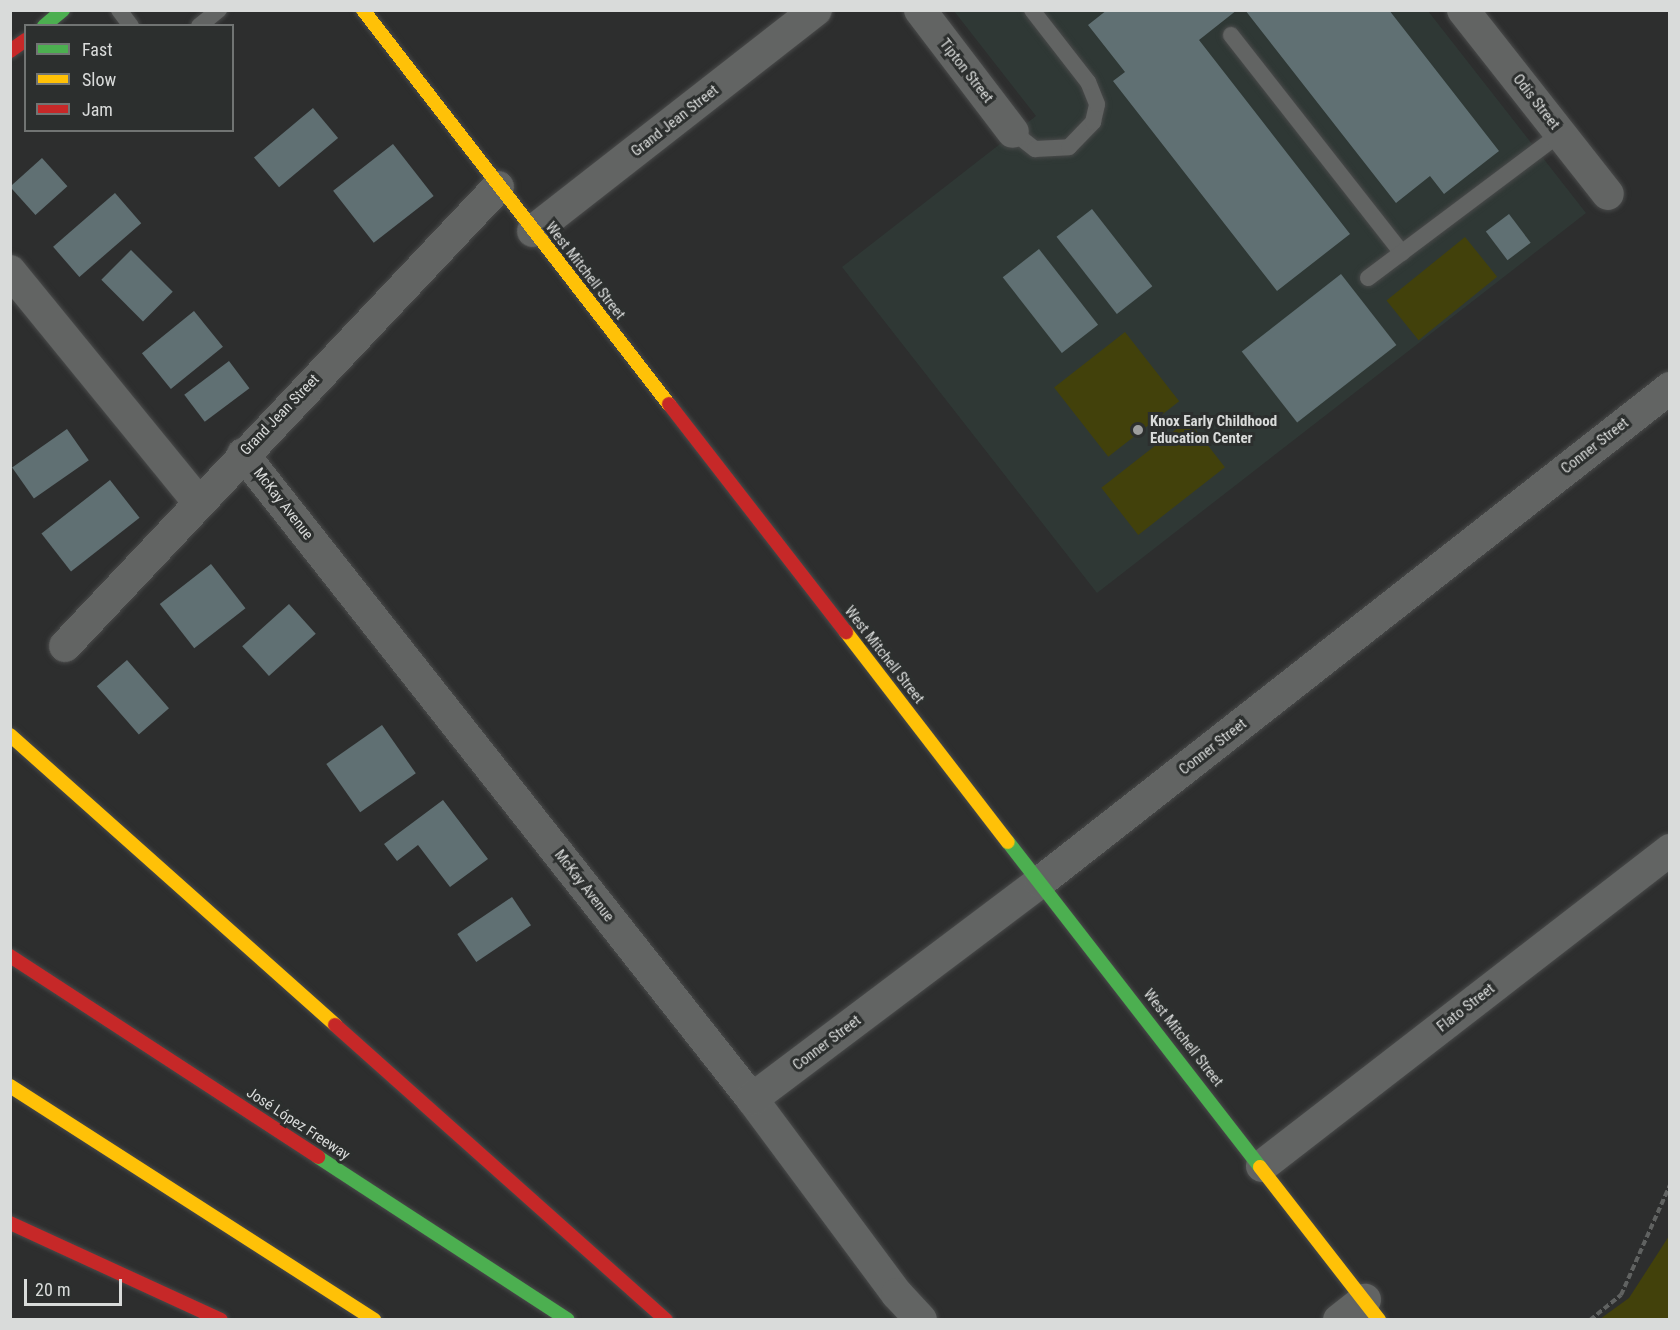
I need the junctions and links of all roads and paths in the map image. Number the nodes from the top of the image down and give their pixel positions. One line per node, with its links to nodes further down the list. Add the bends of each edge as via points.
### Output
1 (63, 10): 9 (main road)
2 (119, 10): 10 (lane)
3 (219, 10): 11 (lane)
4 (363, 10): 17 (main road, West Mitchell Street)
5 (816, 10): 19 (street, Grand Jean Street)
6 (920, 10): 15 (street, Tipton Street)
7 (1032, 10): 15 (lane, via 1088,82 1096,104 1093,122 1069,147 1035,149)
8 (1463, 10): 16 (street, Odis Street)
9 (46, 24)
10 (130, 24)
11 (202, 24)
12 (1231, 35): 20 (lane)
13 (24, 41): 14 (main road)
14 (10, 51)
15 (1013, 132)
16 (1560, 134): 18 (street, Odis Street); 20 (lane)
17 (498, 187): 19 (main road, West Mitchell Street); 24 (street, Grand Jean Street)
18 (1608, 194)
19 (533, 231): 29 (main road, West Mitchell Street)
20 (1402, 253): 22 (lane)
21 (10, 271): 25 (street)
22 (1368, 278)
23 (1670, 388): 29 (street, Conner Street)
24 (243, 454): 25 (street, Grand Jean Street); 32 (street, McKay Avenue)
25 (200, 503): 26 (street, Grand Jean Street)
26 (65, 646)
27 (10, 735): 40 (main road)
28 (1670, 850): 33 (street, Flato Street)
29 (1040, 882): 32 (street, Conner Street); 33 (main road, West Mitchell Street)
30 (10, 956): 39 (main road, José López Freeway)
31 (10, 1086): 38 (main road)
32 (752, 1099): 41 (street, McKay Avenue, via 897,1294)
33 (1262, 1166): 36 (main road, West Mitchell Street)
34 (1670, 1185): 43 (path, via 1621,1295)
35 (10, 1223): 37 (main road)
36 (1372, 1310): 42 (street)
37 (221, 1320)
38 (374, 1320)
39 (568, 1320)
40 (666, 1320)
41 (921, 1320)
42 (1339, 1320)
43 (1590, 1320)

